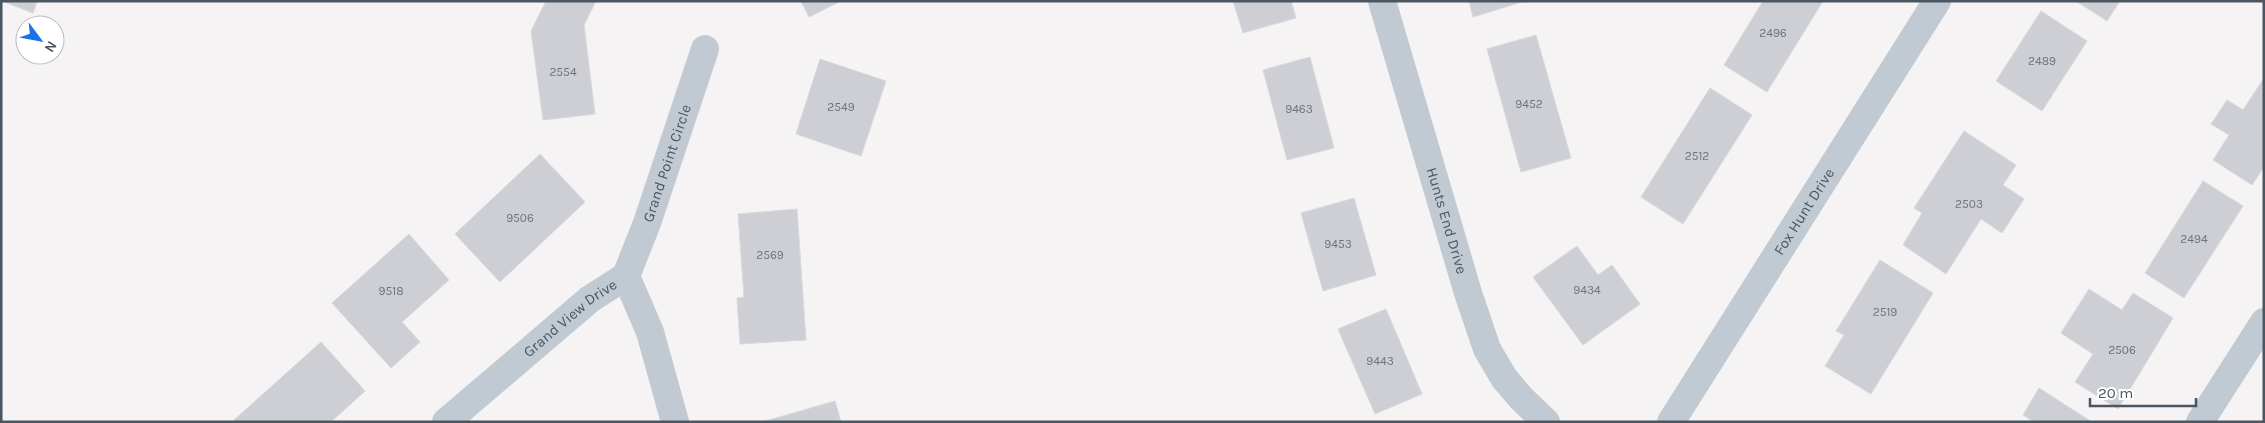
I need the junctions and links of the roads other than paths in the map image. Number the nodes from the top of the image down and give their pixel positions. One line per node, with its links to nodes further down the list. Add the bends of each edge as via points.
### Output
1 (1382, 1): 8 (street, Hunts End Drive, via 1487,349 1504,378)
2 (1937, 1): 9 (street, Fox Hunt Drive)
3 (705, 49): 4 (street, Grand Point Circle)
4 (626, 276): 6 (street, Grand View Drive, via 590,298); 7 (street, Grand View Drive, via 650,332)
5 (2264, 322): 10 (street)
6 (446, 422)
7 (675, 422)
8 (1546, 422)
9 (1671, 422)
10 (2200, 422)

